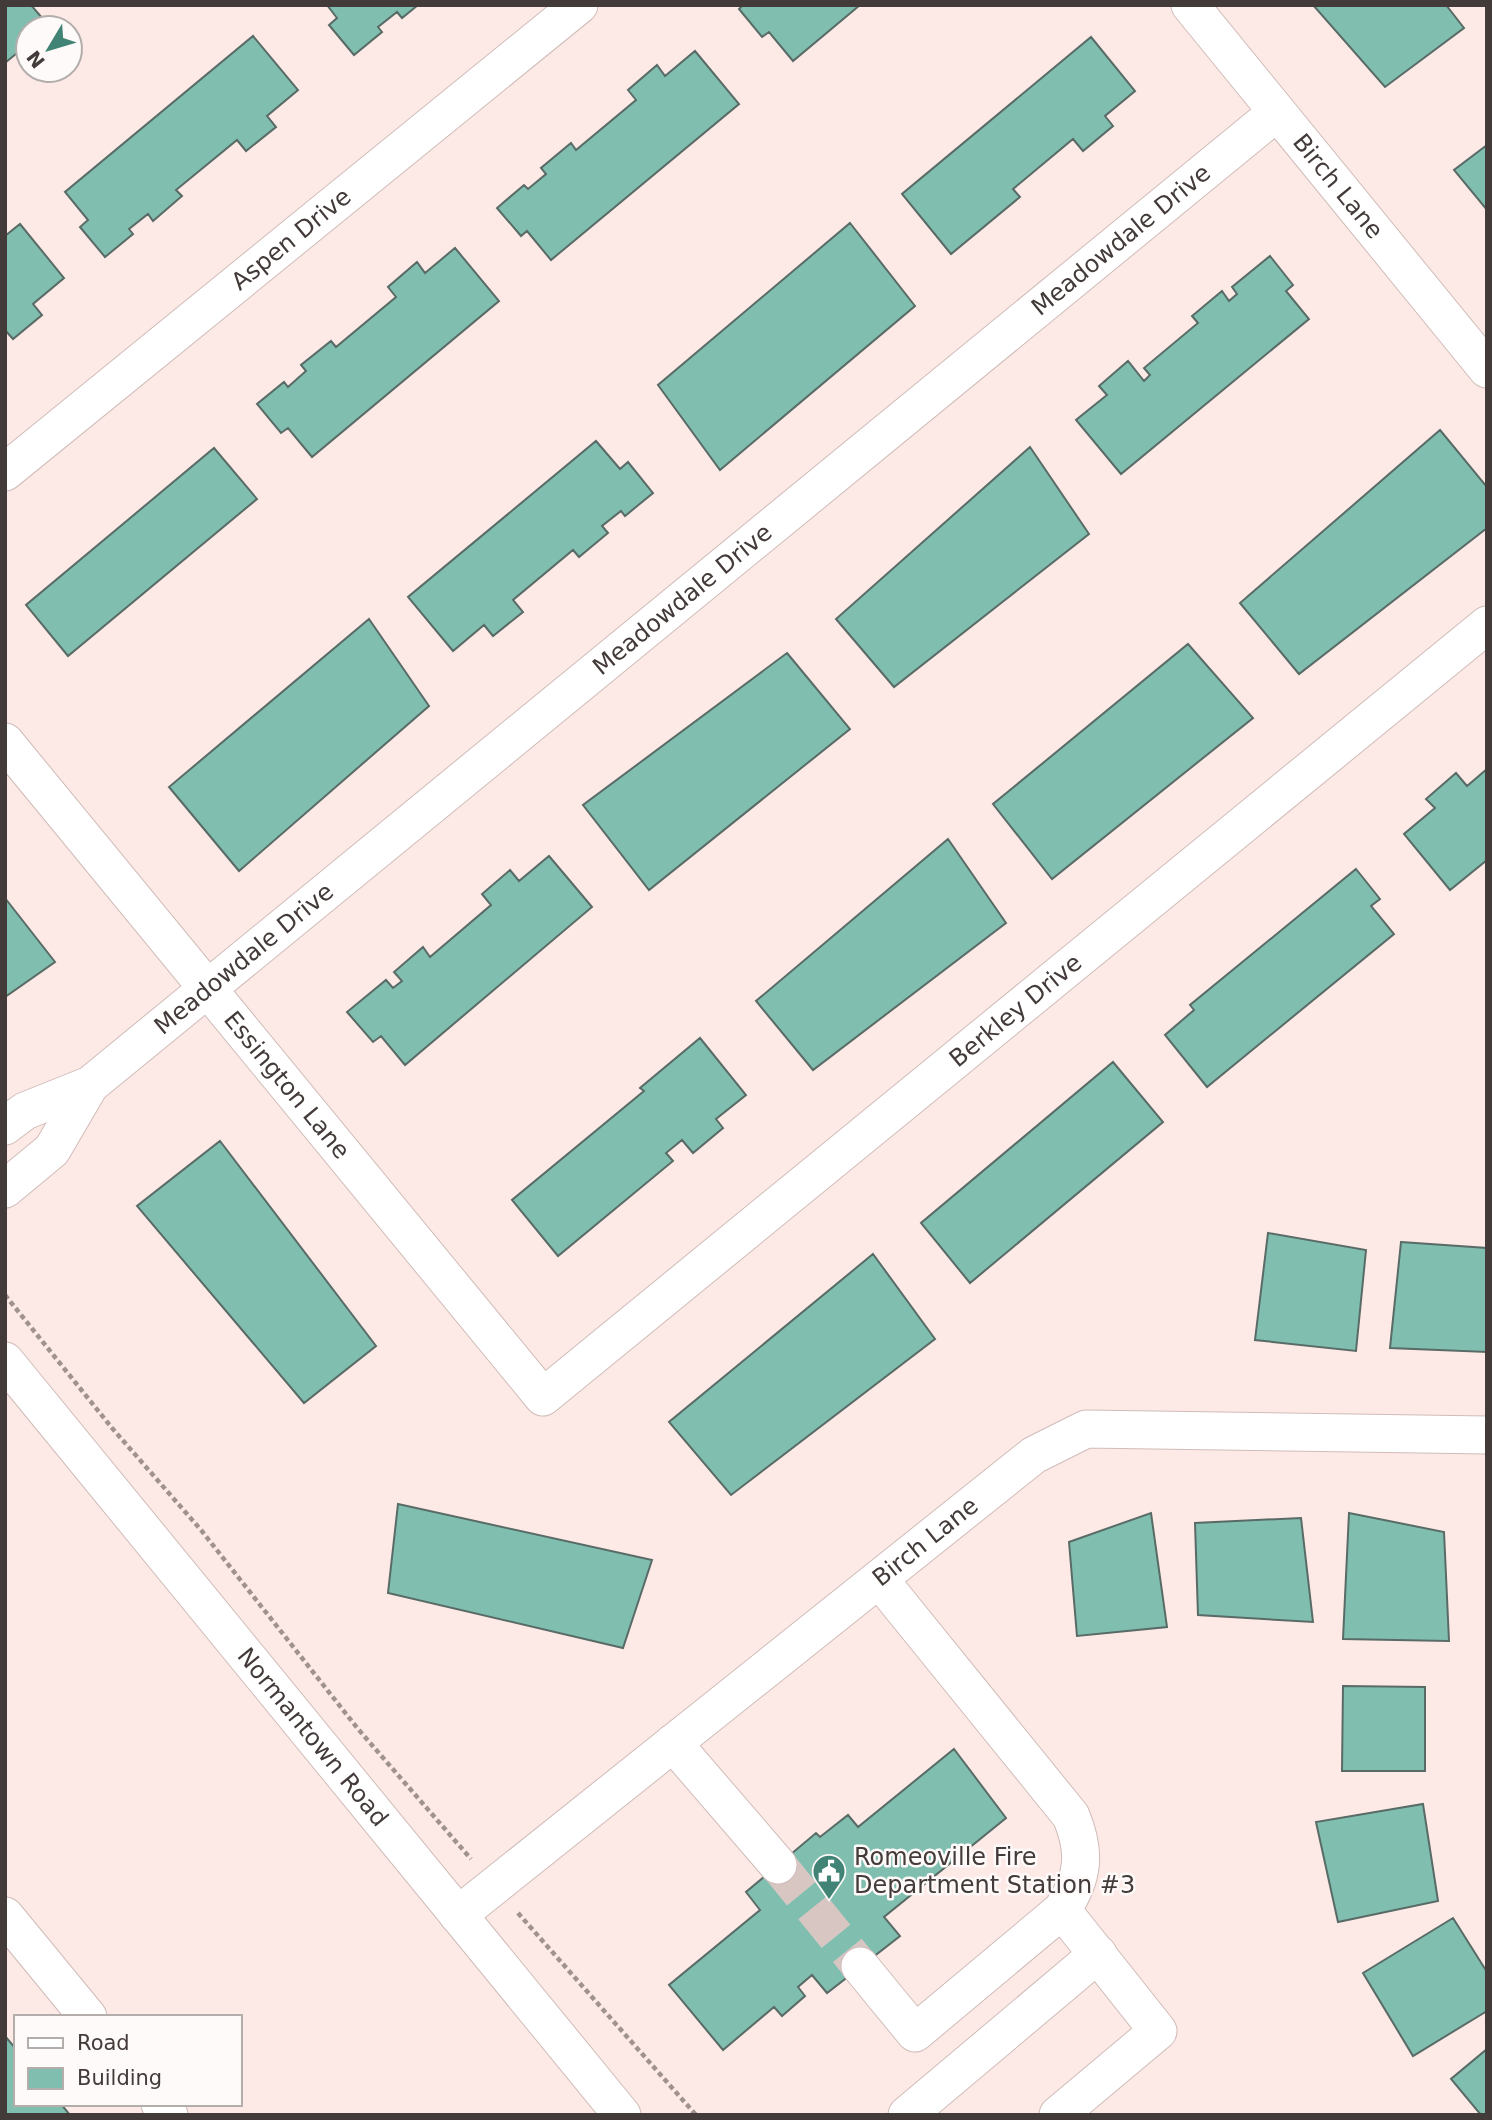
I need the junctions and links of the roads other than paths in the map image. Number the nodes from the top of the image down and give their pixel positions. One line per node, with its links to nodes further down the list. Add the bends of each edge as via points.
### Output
1 (579, 5): 5 (street, Aspen Drive)
2 (1190, 5): 3 (street, Birch Lane)
3 (1276, 113): 4 (street, Birch Lane); 8 (street, Meadowdale Drive)
4 (1487, 369)
5 (5, 472)
6 (1487, 625): 13 (street, Berkley Drive)
7 (5, 742): 8 (street, Essington Lane)
8 (209, 989): 9 (street, Meadowdale Drive); 13 (street, Essington Lane)
9 (90, 1085): 10 (street, Meadowdale Drive, via 24,1111); 11 (street, Meadowdale Drive, via 52,1150)
10 (5, 1126)
11 (5, 1189)
12 (5, 1361): 19 (street, Normantown Road)
13 (543, 1397)
14 (1487, 1436): 15 (street, Birch Lane, via 1086,1429 1034,1455)
15 (879, 1579): 16 (street, Birch Lane); 18 (street, via 1071,1816 1083,1864 1076,1889)
16 (673, 1743): 17 (street); 19 (street, Birch Lane)
17 (778, 1865)
18 (1062, 1910): 21 (street); 22 (street, via 915,2033)
19 (458, 1915): 24 (street, Normantown Road)
20 (5, 1916): 23 (street)
21 (1098, 1954): 25 (street); 26 (street, via 1158,2031)
22 (860, 1966)
23 (86, 2015)
24 (622, 2115)
25 (907, 2115)
26 (1058, 2115)

